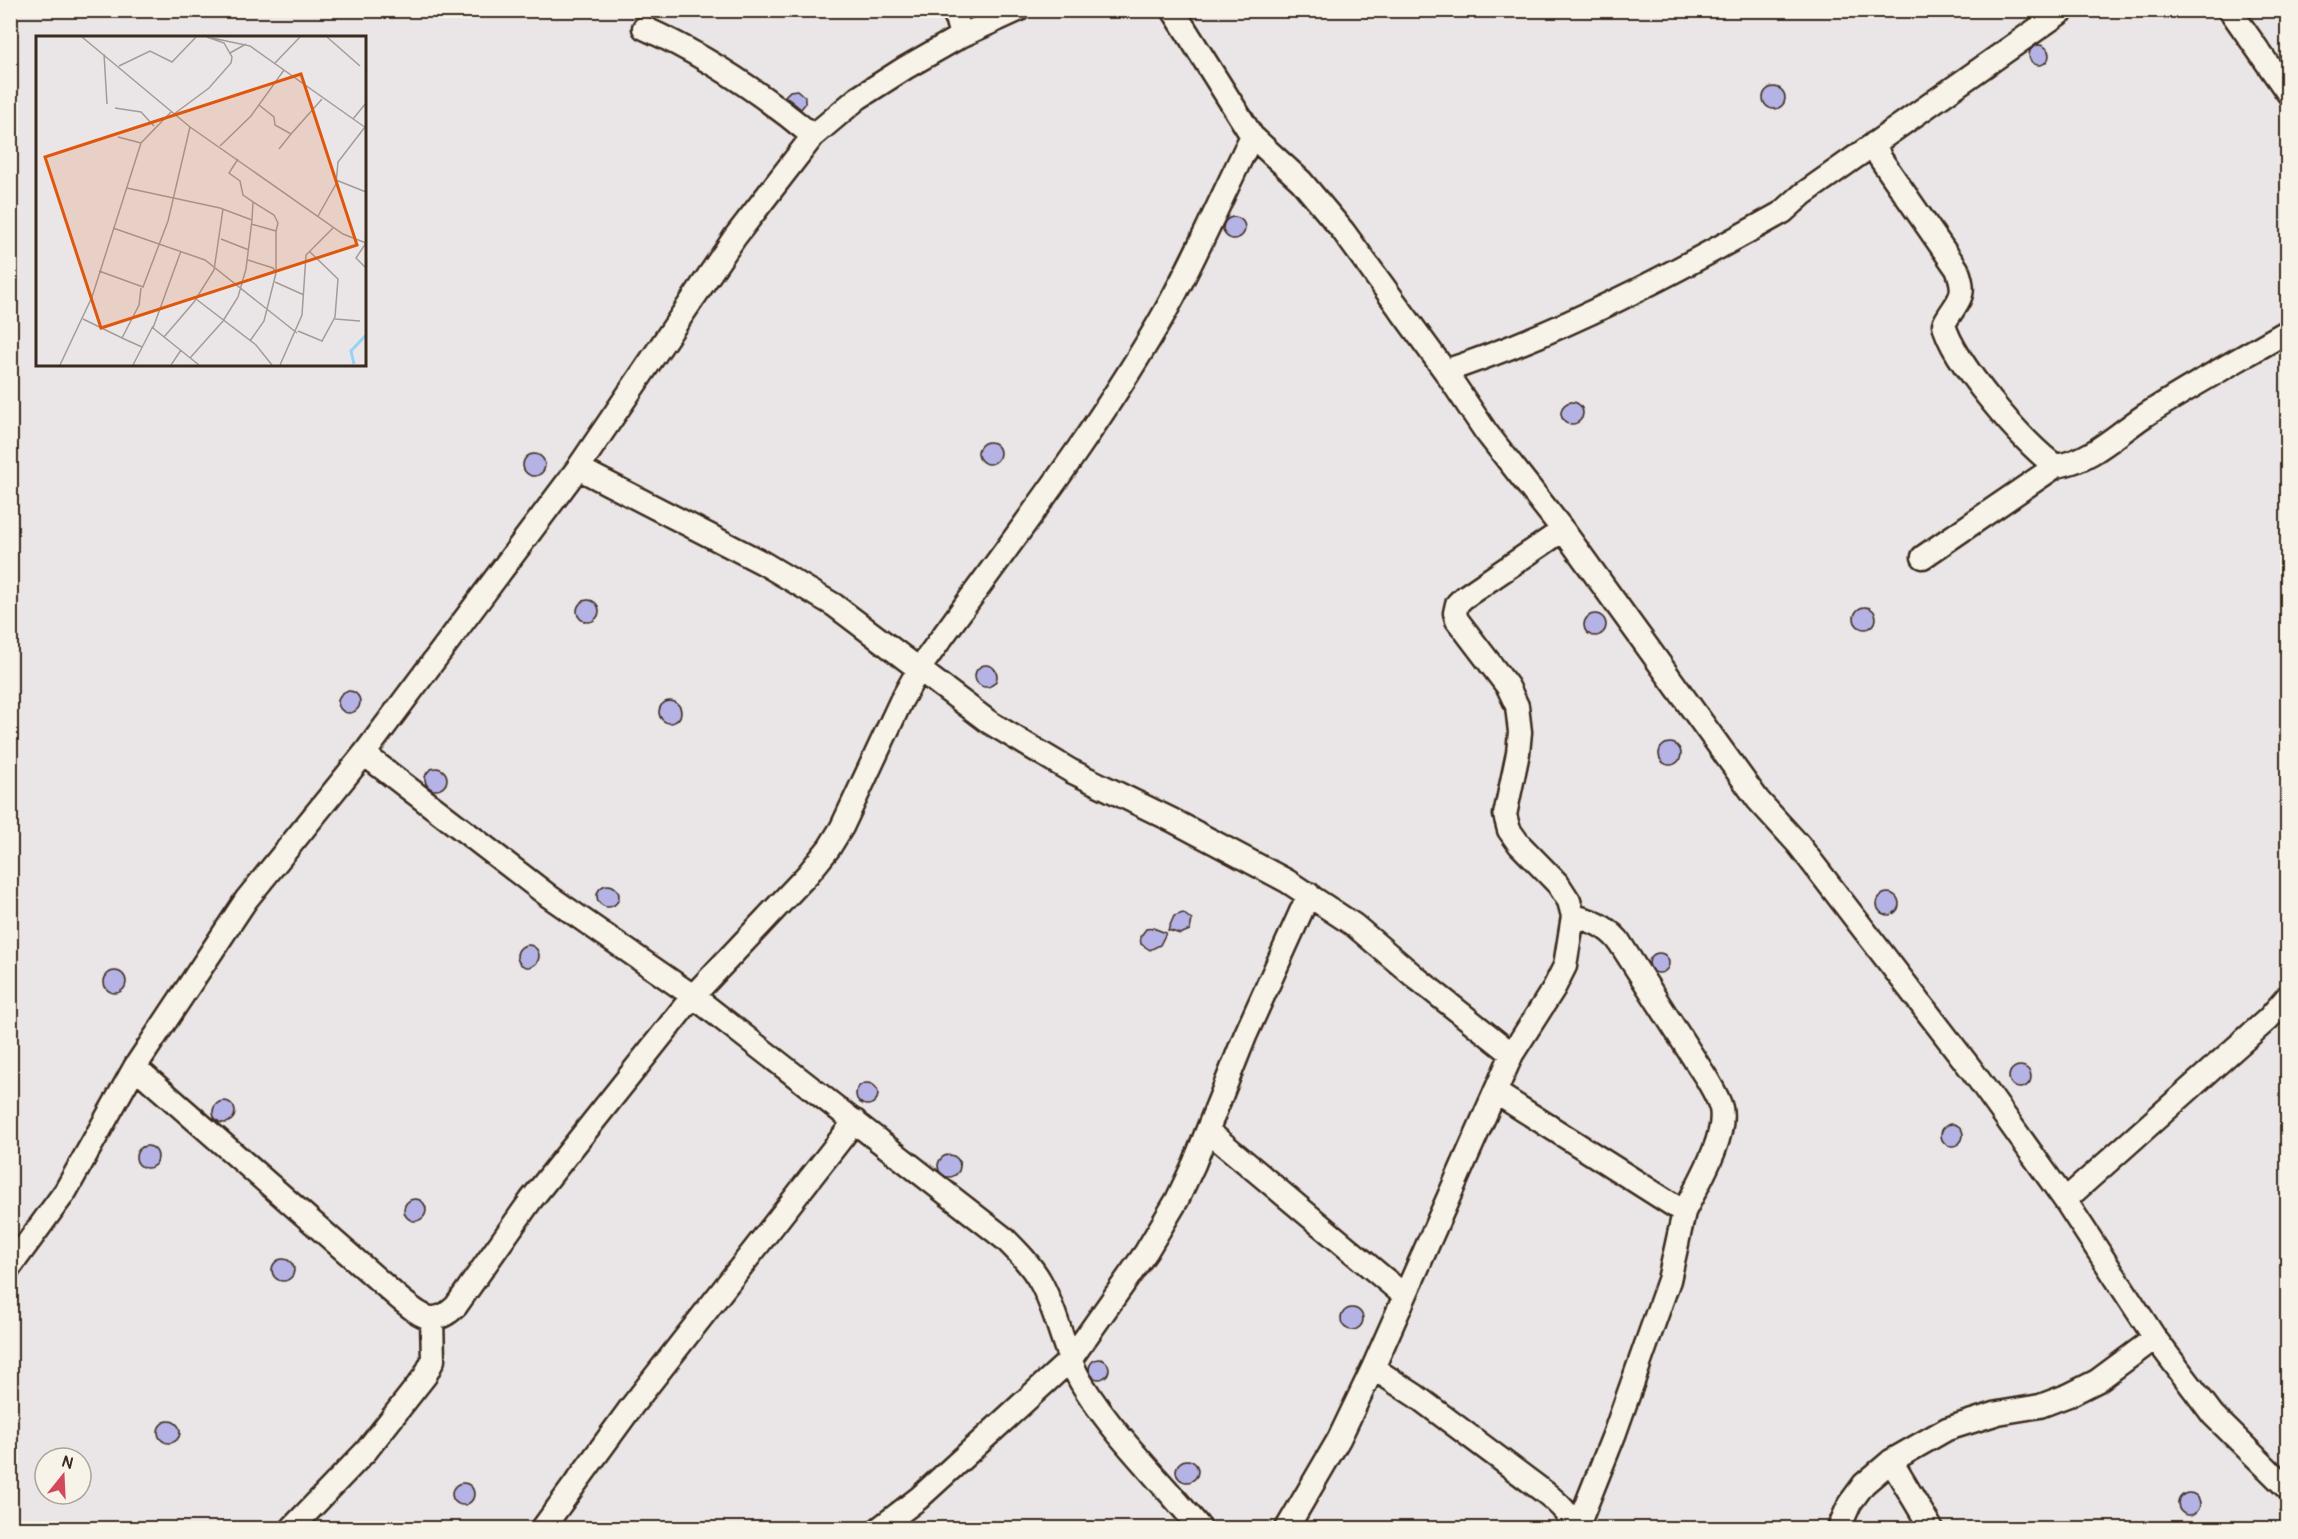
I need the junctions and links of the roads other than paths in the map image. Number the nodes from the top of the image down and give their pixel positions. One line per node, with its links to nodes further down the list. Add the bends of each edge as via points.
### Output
1 (954, 10): 7 (street)
2 (1018, 10): 7 (street)
3 (1173, 10): 10 (street)
4 (2064, 10): 11 (street)
5 (2230, 10): 8 (street)
6 (644, 28): 9 (street, via 732,75)
7 (961, 36): 9 (street, via 858,98)
8 (2288, 93)
9 (813, 136): 15 (street, via 735,237)
10 (1252, 136): 13 (street, via 1301,181 1343,231); 18 (street, via 1157,327 1086,438)
11 (1875, 143): 13 (street, via 1783,212 1749,231 1586,316 1502,352); 14 (street, via 1880,158 1957,269 1962,282 1960,303 1944,324 1949,342 1992,401 2034,448)
12 (2288, 330): 14 (street, via 2081,459)
13 (1445, 371): 16 (street, via 1486,432)
14 (2056, 466): 17 (street)
15 (578, 468): 18 (street, via 763,563 834,605); 19 (street)
16 (1563, 530): 21 (street, via 1463,598 1455,613 1462,629 1508,687 1517,706 1518,753 1505,815 1509,830 1558,884); 29 (street, via 1751,791 1798,844 1914,994)
17 (1923, 557)
18 (919, 669): 20 (street, via 989,722 1071,771); 22 (street, via 829,848)
19 (364, 754): 22 (street, via 550,897); 25 (street, via 246,900)
20 (1309, 894): 24 (street); 28 (street, via 1224,1083)
21 (1573, 916): 24 (street, via 1564,966); 30 (street, via 1599,924 1618,940 1707,1079 1720,1106 1721,1126 1713,1152)
22 (693, 996): 27 (street); 33 (street, via 531,1200 456,1306 446,1316)
23 (2288, 996): 29 (street, via 2268,1019)
24 (1512, 1054): 26 (street)
25 (135, 1067): 31 (street, via 65,1191); 33 (street, via 372,1277)
26 (1495, 1092): 30 (street); 32 (street)
27 (855, 1121): 35 (street, via 1005,1239 1028,1262 1041,1282); 40 (street, via 632,1406)
28 (1208, 1131): 32 (street); 35 (street, via 1177,1200 1146,1252)
29 (2065, 1200): 34 (street)
30 (1684, 1212): 44 (street, via 1669,1280)
31 (10, 1267)
32 (1406, 1296): 36 (street)
33 (432, 1319): 39 (street, via 433,1360 425,1376 366,1451)
34 (2155, 1338): 37 (street, via 2097,1381 2069,1395 1947,1429); 38 (street, via 2213,1415)
35 (1070, 1360): 41 (street, via 919,1498); 42 (street, via 1098,1407)
36 (1373, 1368): 43 (street, via 1339,1439); 44 (street, via 1547,1494)
37 (1891, 1461): 45 (street, via 1864,1484); 46 (street)
38 (2288, 1489)
39 (292, 1528)
40 (543, 1528)
41 (880, 1528)
42 (1200, 1528)
43 (1287, 1528)
44 (1576, 1528)
45 (1839, 1528)
46 (1931, 1528)

